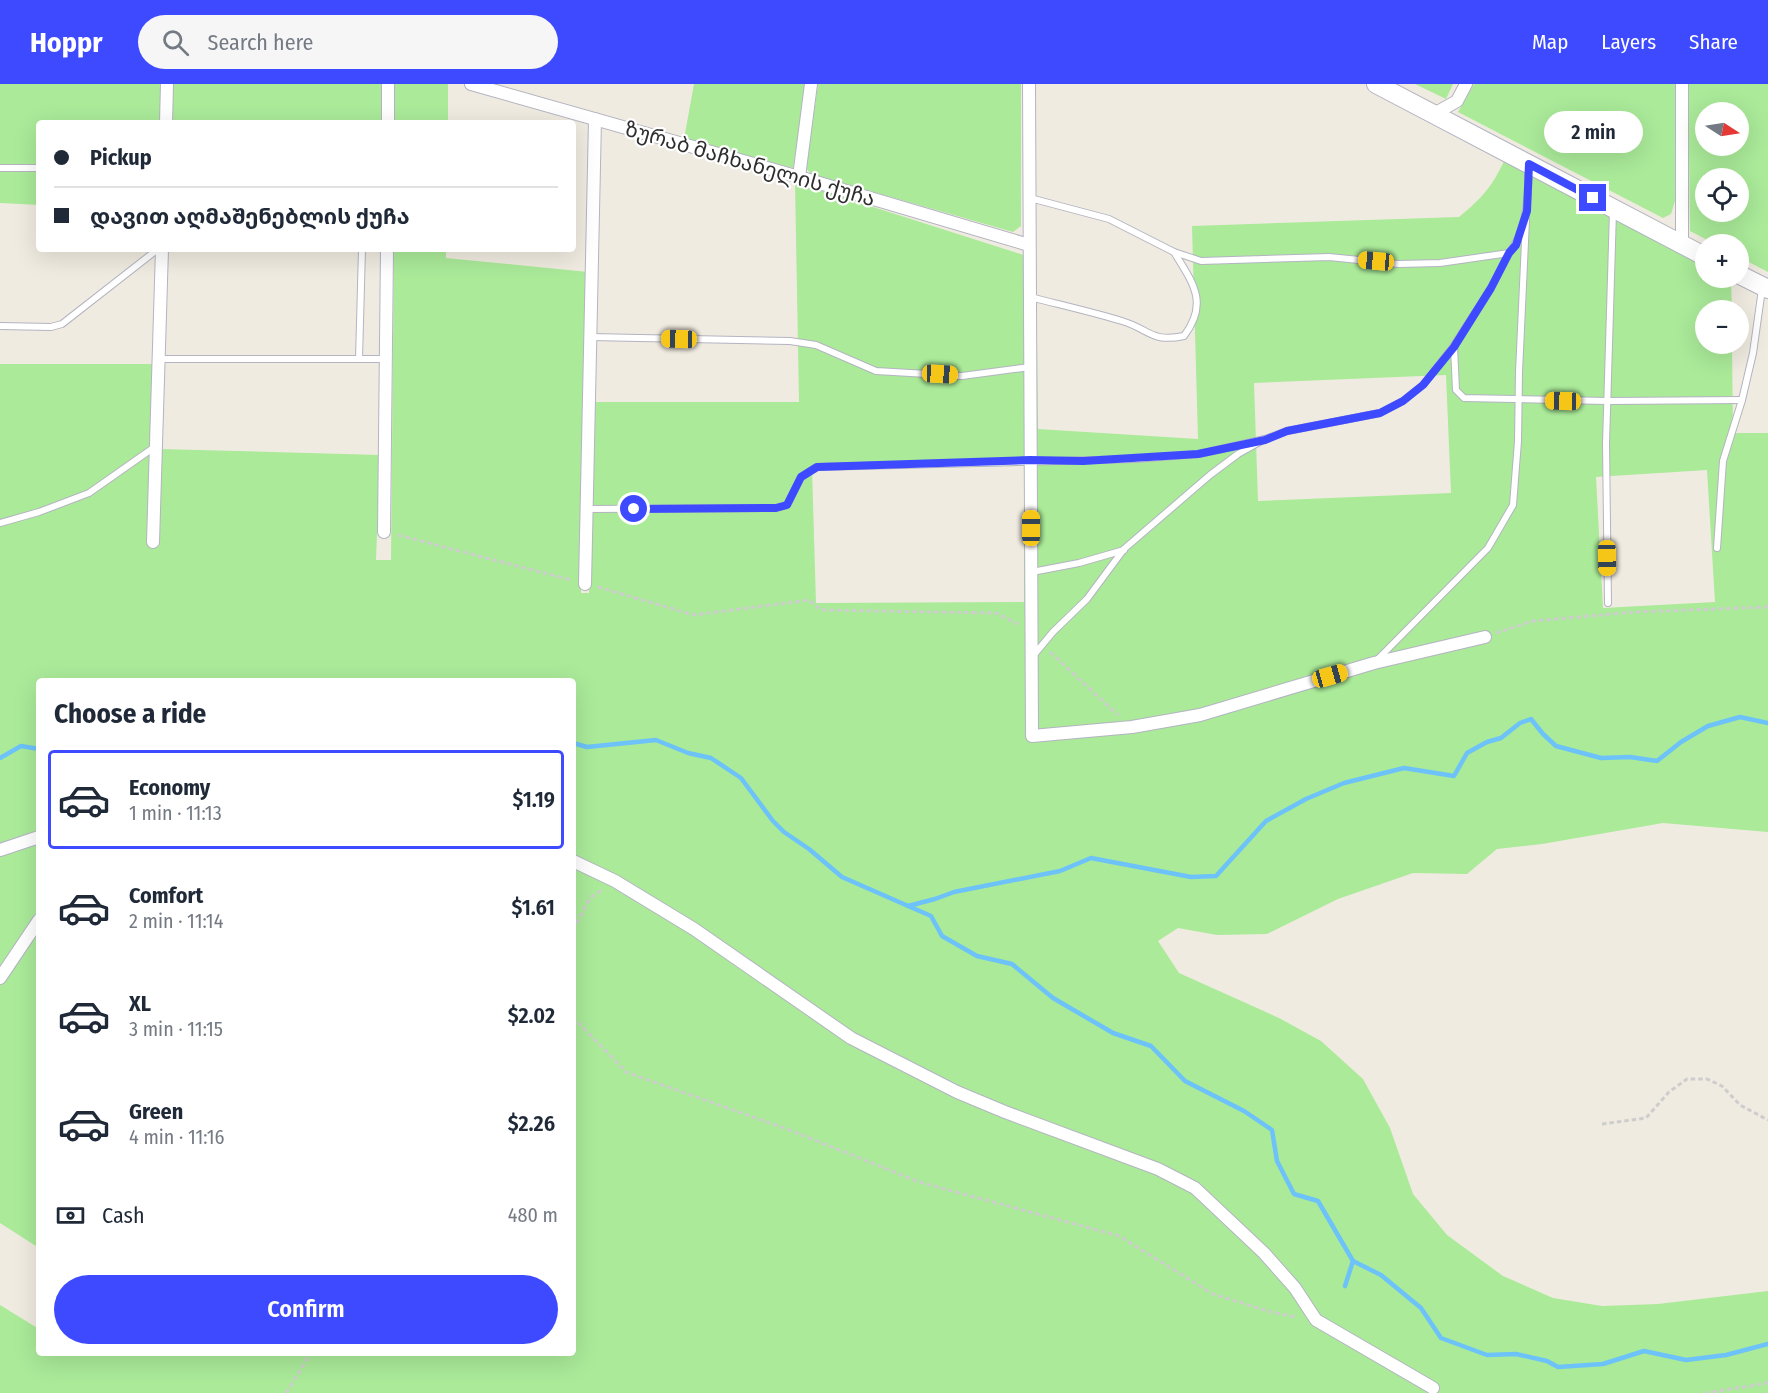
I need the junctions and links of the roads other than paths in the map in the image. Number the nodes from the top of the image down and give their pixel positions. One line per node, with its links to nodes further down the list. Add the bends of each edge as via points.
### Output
1 (167, 84): 11 (street)
2 (388, 84): 12 (street)
3 (471, 84): 10 (street, ზურაბ მაჩხანელის ქუჩა)
4 (811, 84): 16 (street)
5 (1029, 84): 17 (street)
6 (1376, 84): 9 (street)
7 (1466, 84): 9 (street, via 1457,101)
8 (1682, 84): 21 (street)
9 (1434, 114): 13 (street)
10 (595, 119): 16 (street, ზურაბ მაჩხანელის ქუჩა); 33 (street)
11 (166, 120)
12 (388, 120)
13 (1529, 164): 18 (street); 19 (lane)
14 (0, 168): 15 (lane)
15 (36, 168)
16 (799, 177): 20 (street, ზურაბ მაჩხანელის ქუჩა)
17 (1029, 198): 20 (street); 26 (lane, via 1109,219)
18 (1613, 209): 21 (street); 41 (lane)
19 (1527, 211): 28 (lane, via 1516,245); 39 (lane)
20 (1029, 245): 31 (street)
21 (1682, 245): 27 (street)
22 (156, 252): 32 (lane, via 62,324)
23 (160, 252): 35 (street)
24 (362, 252): 36 (lane)
25 (387, 252): 37 (street)
26 (1174, 252): 28 (lane, via 1200,261 1329,257 1399,264 1440,263); 31 (lane, via 1195,291 1198,305 1184,336 1168,339 1150,335 1125,321)
27 (1695, 252)
28 (1509, 253): 34 (lane)
29 (1749, 279): 30 (street)
30 (1765, 287): 40 (lane)
31 (1030, 297): 38 (street)
32 (0, 326)
33 (590, 337): 38 (lane, via 790,341 816,345 876,371 962,376); 45 (street)
34 (1454, 347): 39 (lane, via 1456,390 1464,398); 42 (lane, via 1423,385 1380,413 1287,431)
35 (159, 359): 36 (lane); 43 (street)
36 (359, 359): 37 (lane)
37 (386, 359): 47 (street)
38 (1030, 366): 44 (street)
39 (1519, 400): 41 (lane); 56 (lane, via 1513,505 1488,548)
40 (1742, 400): 41 (lane); 49 (lane, via 1723,461)
41 (1607, 401): 53 (lane)
42 (1265, 440): 44 (lane, via 1198,454); 50 (lane, via 1210,475)
43 (156, 446): 46 (lane, via 89,493); 48 (street)
44 (1030, 460): 45 (lane, via 817,467 801,477 787,505 776,508); 51 (street)
45 (587, 509): 52 (street)
46 (0, 523)
47 (384, 532)
48 (153, 543)
49 (1717, 548)
50 (1124, 549): 51 (lane); 55 (lane, via 1087,599)
51 (1031, 573): 55 (street)
52 (585, 584)
53 (1608, 603)
54 (1485, 637): 56 (street)
55 (1031, 657): 56 (street, via 1032,736 1132,727 1200,715)
56 (1374, 663)
57 (36, 838): 58 (street)
58 (0, 850)
59 (576, 862): 62 (street, via 694,929 851,1038 957,1092 1158,1169 1195,1188 1264,1253 1317,1320)
60 (36, 924): 61 (street)
61 (0, 978)
62 (1432, 1388)

